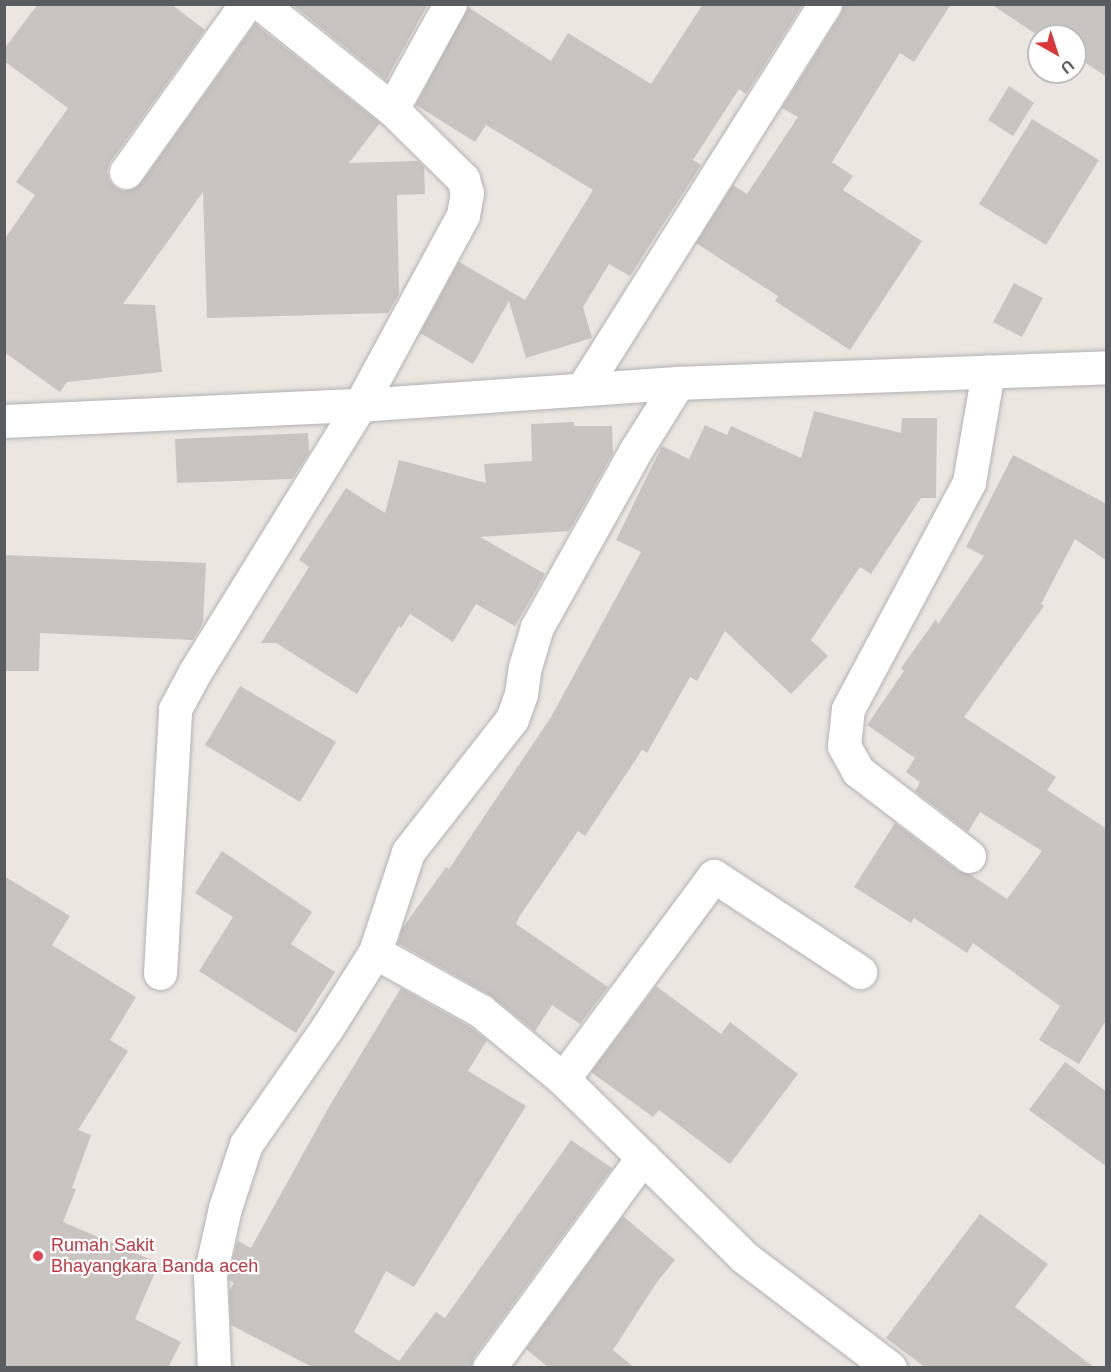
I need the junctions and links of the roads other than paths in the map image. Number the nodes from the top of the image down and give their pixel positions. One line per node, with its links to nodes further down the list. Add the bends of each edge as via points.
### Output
1 (246, 4): 6 (street)
2 (261, 4): 5 (street)
3 (450, 4): 5 (street)
4 (825, 4): 10 (street)
5 (392, 109): 11 (street, via 463,179 467,193 463,215)
6 (126, 172)
7 (1107, 367): 8 (street)
8 (988, 372): 9 (street); 13 (street, via 969,482 848,709 844,746 858,771)
9 (678, 383): 10 (street); 14 (street, via 537,627 512,719 408,852)
10 (583, 388): 11 (street)
11 (360, 405): 12 (street); 16 (street, via 175,709)
12 (4, 421)
13 (969, 855)
14 (375, 952): 17 (street, via 481,1011); 19 (street, via 246,1144 225,1208 210,1275)
15 (860, 972): 17 (street, via 714,876)
16 (160, 973)
17 (563, 1078): 18 (street)
18 (643, 1157): 20 (street); 21 (street, via 744,1257)
19 (214, 1368)
20 (489, 1368)
21 (890, 1368)

